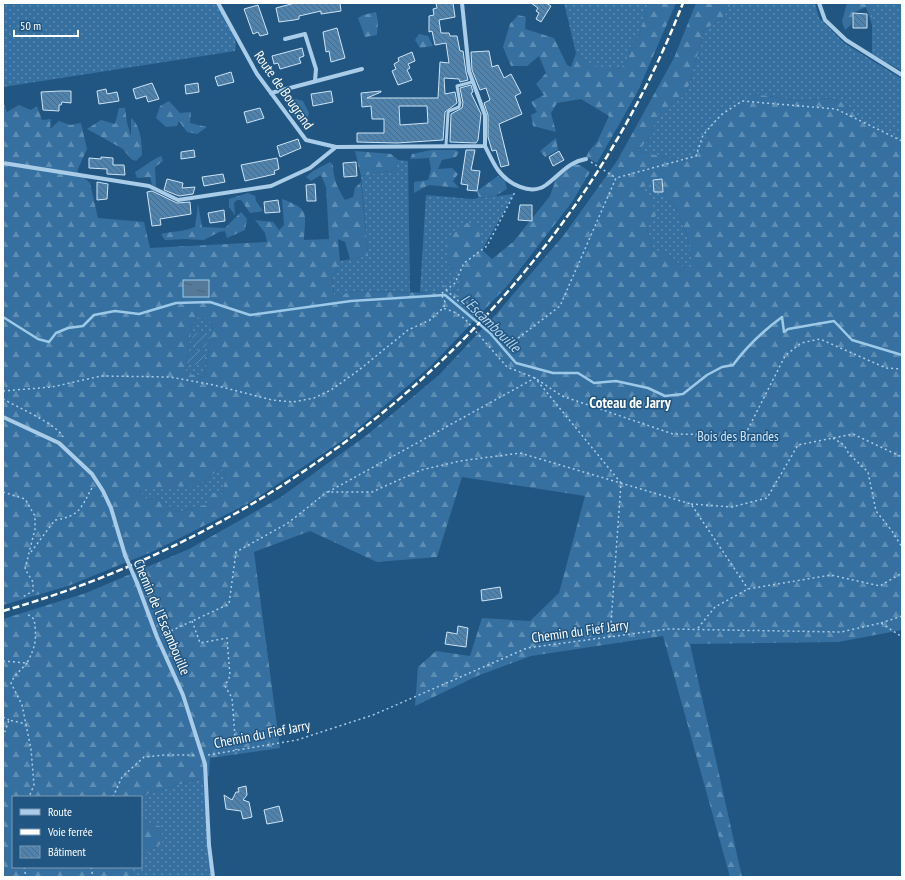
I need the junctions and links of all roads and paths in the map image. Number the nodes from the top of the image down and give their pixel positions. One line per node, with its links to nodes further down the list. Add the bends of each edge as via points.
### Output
1 (218, 3): 9 (street, Route de Bougrand, via 257,74)
2 (462, 3): 8 (street, via 466,58)
3 (819, 3): 6 (street, via 825,20 846,40)
4 (285, 39): 7 (street, via 305,34 316,69)
5 (362, 69): 7 (street)
6 (902, 75)
7 (315, 81): 9 (street)
8 (472, 82): 11 (lane, via 457,86 460,103 459,107 448,113); 12 (street, via 484,115)
9 (271, 93): 13 (street, Route de Bougrand, via 306,140)
10 (902, 141): 16 (path, via 836,109 742,101 721,115 703,135 696,156)
11 (446, 145): 12 (street, Route de Bougrand); 13 (street, Route de Bougrand)
12 (485, 146): 17 (street, via 499,172)
13 (336, 147): 15 (street, via 310,168 271,186 178,200 149,186)
14 (586, 159): 16 (path); 17 (street, via 574,162 541,188 528,190)
15 (3, 163)
16 (616, 178): 18 (path, via 560,306 509,345)
17 (514, 184): 18 (path, via 514,194 487,246 464,263 455,283)
18 (446, 290): 19 (path, via 441,295 445,302)
19 (443, 308): 21 (path, via 464,319 507,367); 22 (path, via 430,320 408,330 331,390 314,398 293,402 272,400 170,377 101,376 52,387)
20 (902, 369): 21 (path, via 886,368 820,339 801,342 785,356 745,435 673,434 562,396)
21 (535, 378): 29 (path); 31 (path)
22 (3, 390)
23 (3, 399): 25 (path, via 36,416 61,433)
24 (3, 417): 28 (street, Chemin de l'Escambouille, via 59,443 82,463)
25 (64, 438)
26 (833, 438): 27 (path, via 852,434); 32 (path, via 798,445 767,498 732,507); 33 (path, via 844,445 849,454 868,472 876,511)
27 (902, 457)
28 (96, 480): 34 (path, via 77,514 55,520); 45 (street, Chemin de l'Escambouille, bridge, via 111,508 125,555)
29 (621, 483): 31 (path, via 520,454 460,461 421,470 372,492); 32 (path); 43 (path)
30 (3, 492): 34 (path, via 25,499 35,516)
31 (327, 492): 40 (path, via 288,524 236,552 229,604)
32 (691, 504): 36 (path)
33 (902, 547)
34 (30, 553): 37 (path, via 25,569 33,582 33,591)
35 (902, 573): 36 (path, via 880,586 831,575)
36 (748, 589): 42 (path, via 715,607)
37 (21, 598)
38 (26, 613): 47 (path, via 34,619 37,638)
39 (902, 616): 41 (path, Chemin du Fief Jarry)
40 (192, 621): 45 (path); 52 (path, via 200,643 226,638 230,676 225,686 232,698)
41 (881, 623): 42 (path, Chemin du Fief Jarry, via 841,632); 44 (path)
42 (698, 628): 43 (path, Chemin du Fief Jarry, via 668,629)
43 (610, 637): 52 (path, Chemin du Fief Jarry, via 527,648 373,716 297,740)
44 (902, 637)
45 (157, 638): 53 (street, Chemin de l'Escambouille, via 184,694)
46 (3, 662): 47 (path)
47 (27, 664): 50 (path, via 14,676 11,683 22,705)
48 (3, 717): 49 (path)
49 (9, 720): 50 (path); 51 (path)
50 (26, 724): 54 (path, via 34,785)
51 (3, 737)
52 (236, 750): 53 (path, Chemin du Fief Jarry)
53 (203, 756): 55 (path, Chemin du Fief Jarry, via 185,754 144,757 122,777); 56 (street, Chemin de l'Escambouille, via 209,845)
54 (29, 796)
55 (113, 796)
56 (214, 877)

